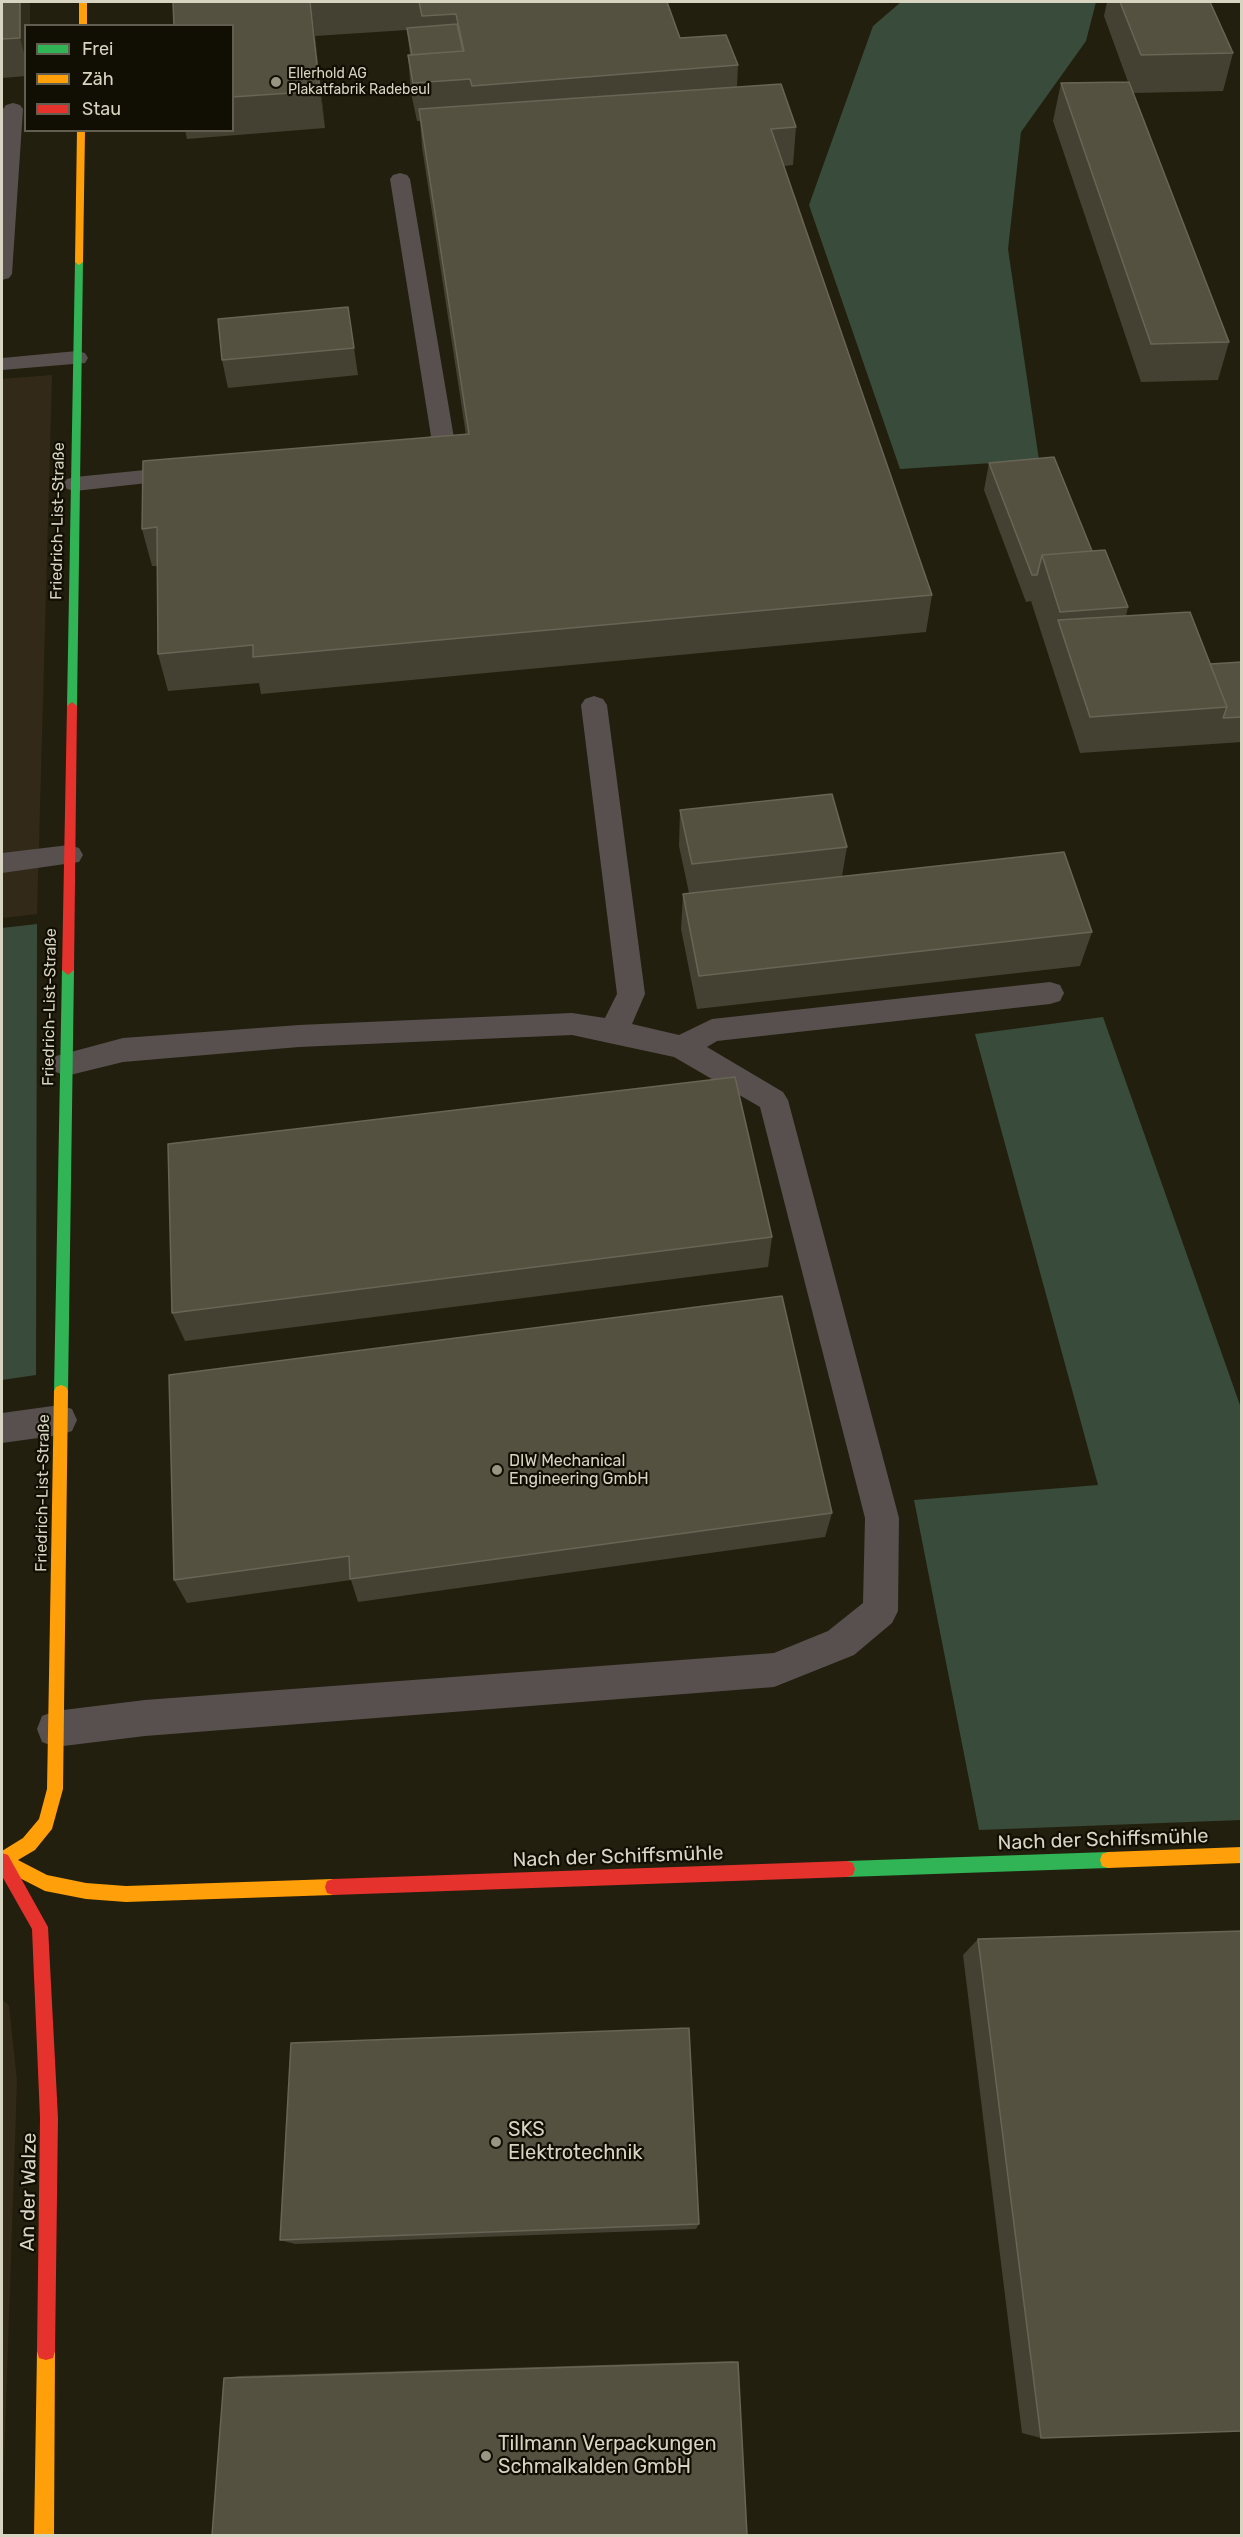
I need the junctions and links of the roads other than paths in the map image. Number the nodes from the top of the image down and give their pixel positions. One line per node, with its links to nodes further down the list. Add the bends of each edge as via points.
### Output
1 (83, 2): 2 (street)
2 (83, 24)
3 (13, 109): 6 (lane)
4 (81, 132): 7 (street, Friedrich-List-Straße)
5 (400, 179): 9 (lane, via 443,438 427,449)
6 (2, 274)
7 (77, 358): 8 (lane); 11 (street, Friedrich-List-Straße)
8 (2, 364)
9 (380, 453)
10 (206, 471): 11 (lane)
11 (75, 484): 13 (street, Friedrich-List-Straße)
12 (594, 705): 16 (lane, via 631,994)
13 (69, 855): 14 (lane); 18 (street, Friedrich-List-Straße)
14 (2, 863)
15 (1050, 993): 17 (lane, via 712,1030)
16 (614, 1031): 17 (lane); 18 (lane, via 572,1024 299,1036 123,1050)
17 (682, 1047): 21 (lane, via 773,1100 882,1518 880,1611 842,1643 774,1670)
18 (66, 1064): 19 (street, Friedrich-List-Straße)
19 (60, 1420): 20 (lane); 21 (street, Friedrich-List-Straße)
20 (2, 1428)
21 (55, 1728): 23 (street, Friedrich-List-Straße, via 55,1789 46,1823 29,1844)
22 (1242, 1855): 23 (street, Nach der Schiffsmühle, via 126,1894 45,1883)
23 (2, 1860): 24 (street, An der Walze, via 40,1927 49,2118)
24 (44, 2535)

